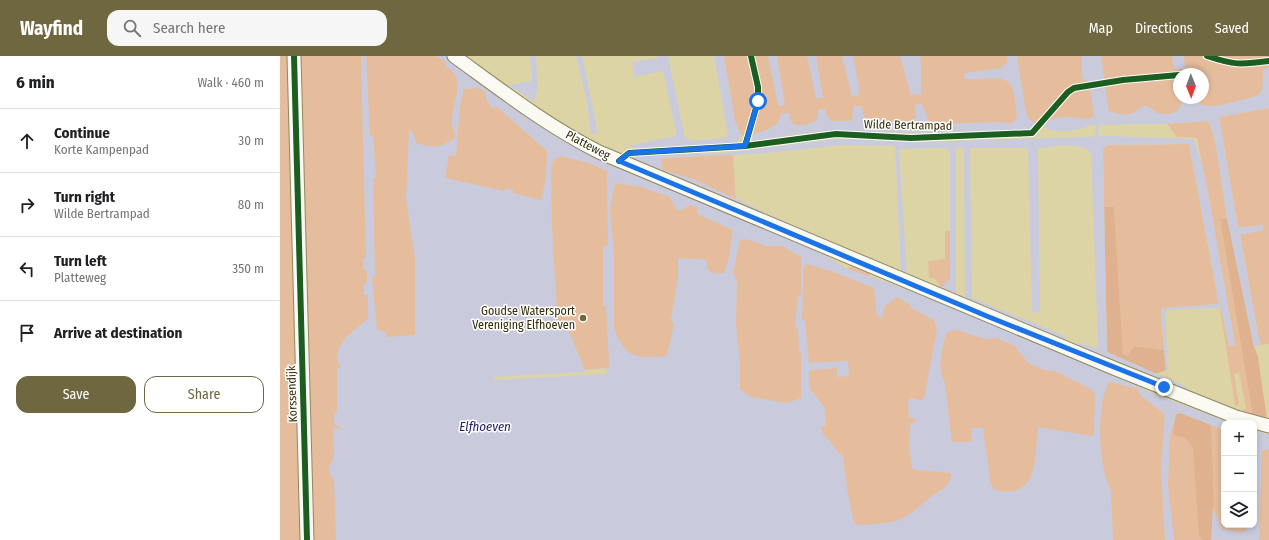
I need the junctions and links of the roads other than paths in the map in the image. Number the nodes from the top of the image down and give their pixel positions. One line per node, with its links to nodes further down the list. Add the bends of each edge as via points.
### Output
1 (294, 56): 4 (street, Korssendijk)
2 (454, 56): 3 (street, Platteweg, via 525,108 599,152 1116,369 1236,417)
3 (1269, 426)
4 (307, 540)

